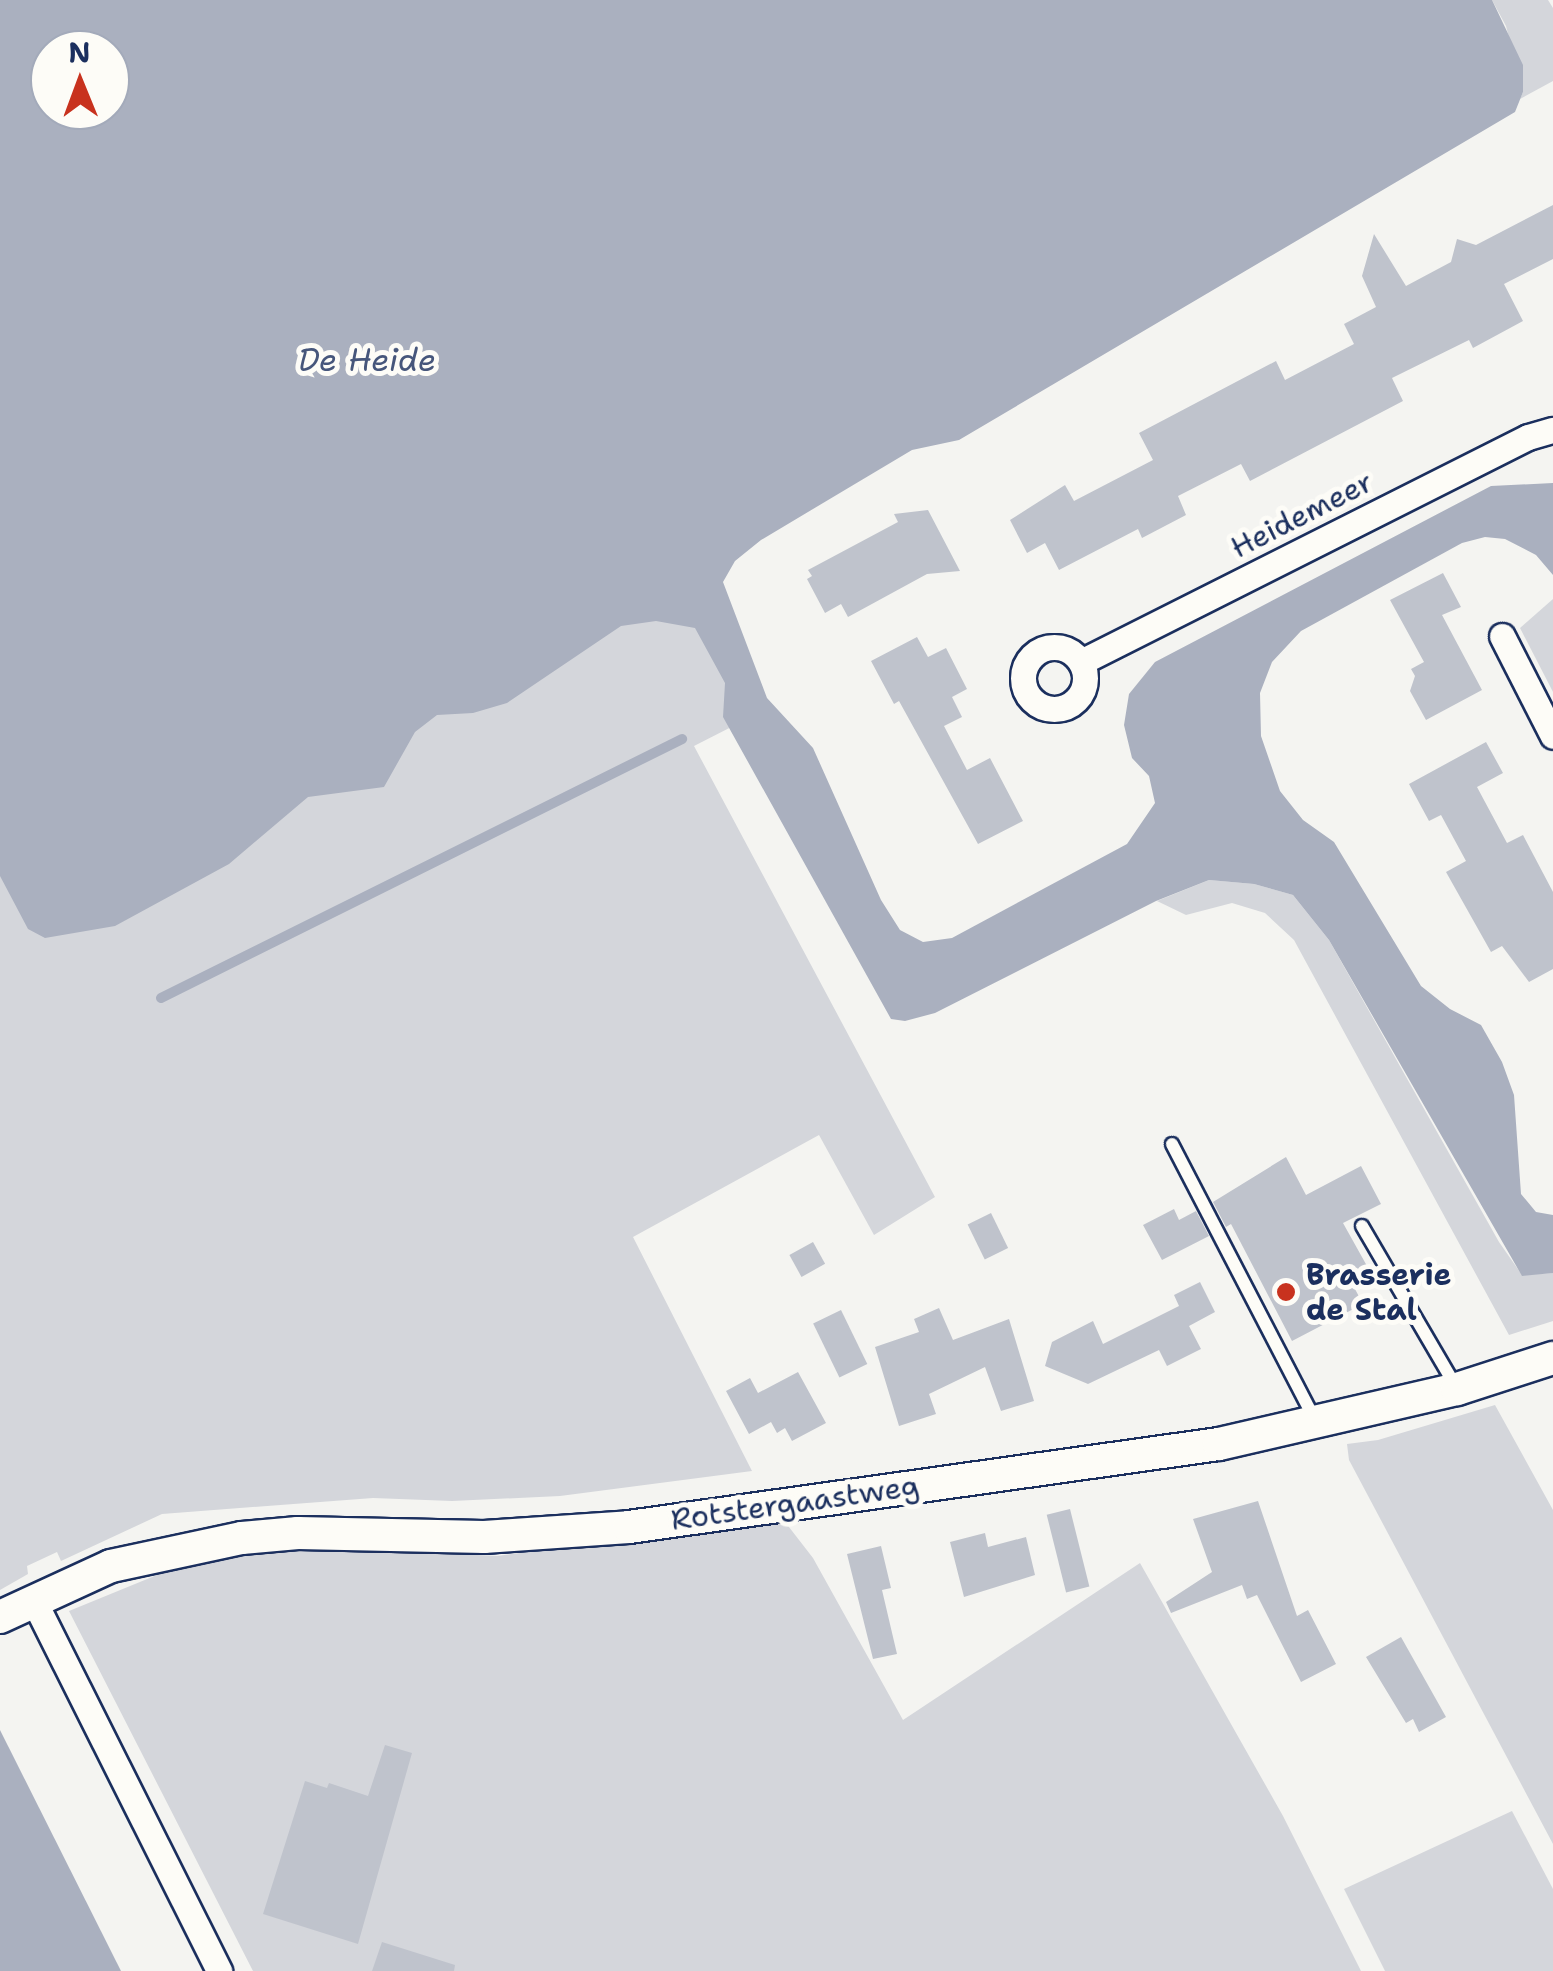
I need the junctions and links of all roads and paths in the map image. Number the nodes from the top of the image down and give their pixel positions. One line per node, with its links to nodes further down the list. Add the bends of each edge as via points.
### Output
1 (1553, 430): 3 (street, Heidemeer)
2 (1502, 636): 4 (street)
3 (1081, 662)
4 (1553, 736)
5 (1172, 1144): 9 (lane)
6 (1362, 1226): 8 (lane)
7 (1553, 1358): 8 (street, Rotstergaastweg)
8 (1457, 1389): 9 (street, Rotstergaastweg)
9 (1316, 1422): 10 (street, Rotstergaastweg, via 1219,1444 629,1527 242,1538 111,1566)
10 (34, 1601): 11 (street, Rotstergaastweg); 12 (street)
11 (0, 1617)
12 (219, 1971)

